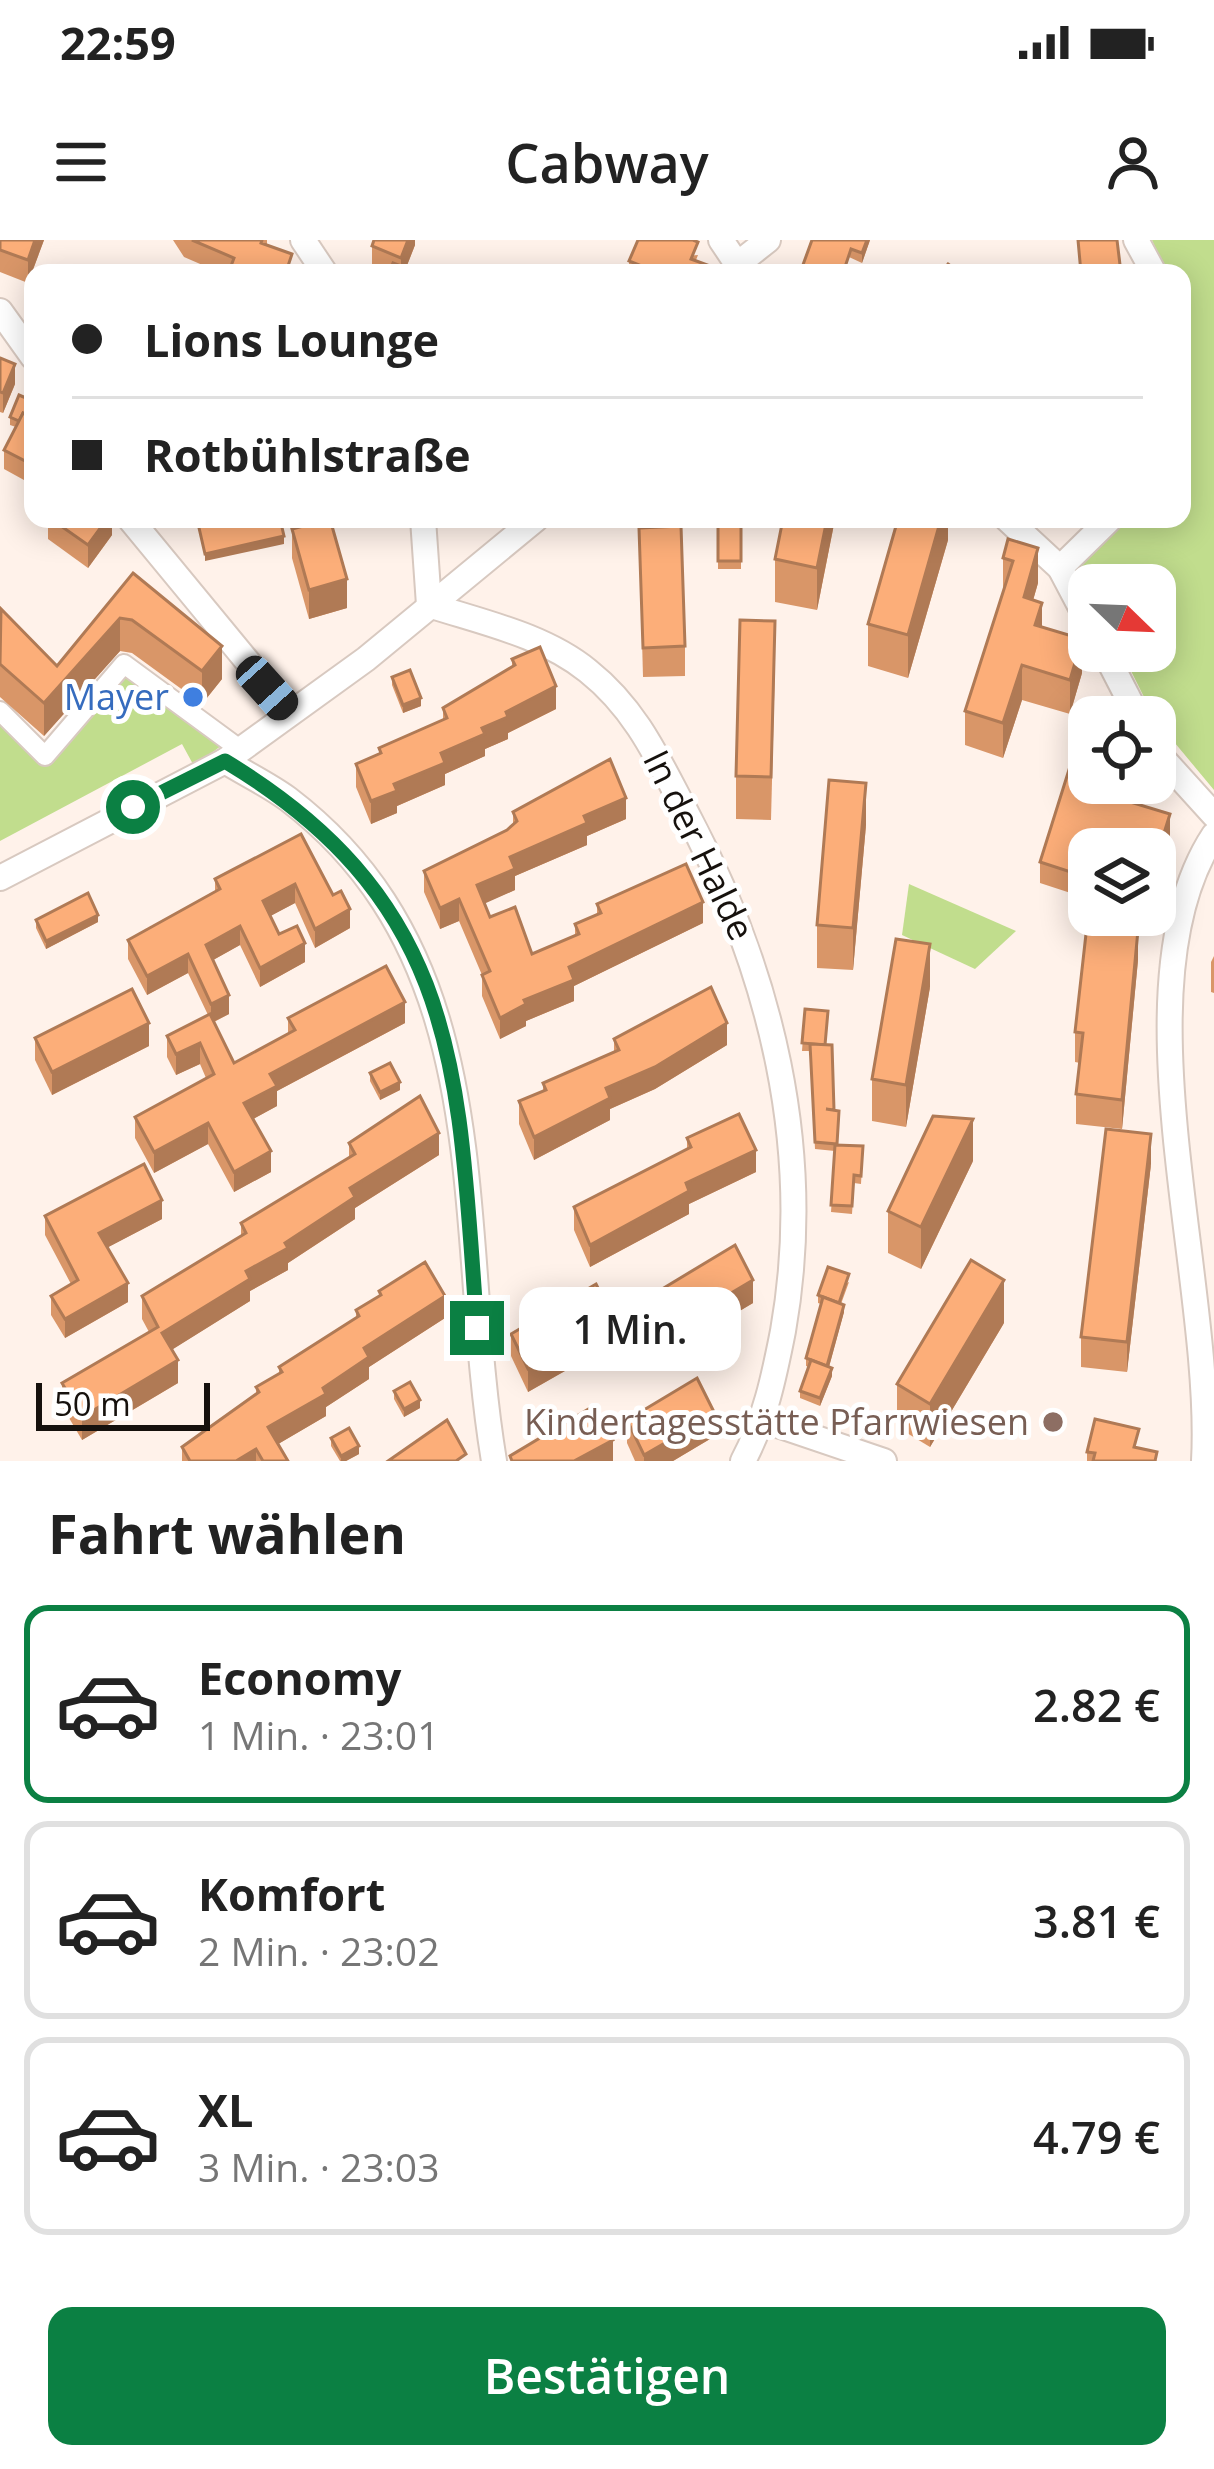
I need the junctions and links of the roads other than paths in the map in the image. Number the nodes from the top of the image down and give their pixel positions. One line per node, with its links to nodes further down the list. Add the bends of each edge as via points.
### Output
1 (768, 240): 2 (street)
2 (745, 264)
3 (0, 310): 4 (street)
4 (24, 344)
5 (137, 528): 14 (street)
6 (425, 528): 12 (street)
7 (525, 528): 12 (street)
8 (1017, 528): 10 (street)
9 (1101, 528): 10 (street)
10 (1060, 568): 11 (street)
11 (1068, 583)
12 (429, 604): 14 (street); 20 (street, In der Halde, via 566,656 633,715 708,852 752,956 788,1103 794,1170 788,1305)
13 (0, 711): 15 (street, via 45,756 124,664)
14 (290, 713): 15 (street)
15 (233, 756): 19 (street); 21 (street, via 353,860 414,957 440,1019 456,1074)
16 (1176, 773): 17 (street)
17 (1214, 815)
18 (1214, 836): 24 (street, via 1182,903 1168,980 1204,1358)
19 (0, 878)
20 (763, 1420): 22 (street, In der Halde); 23 (street)
21 (494, 1461)
22 (742, 1461)
23 (884, 1461)
24 (1204, 1461)

